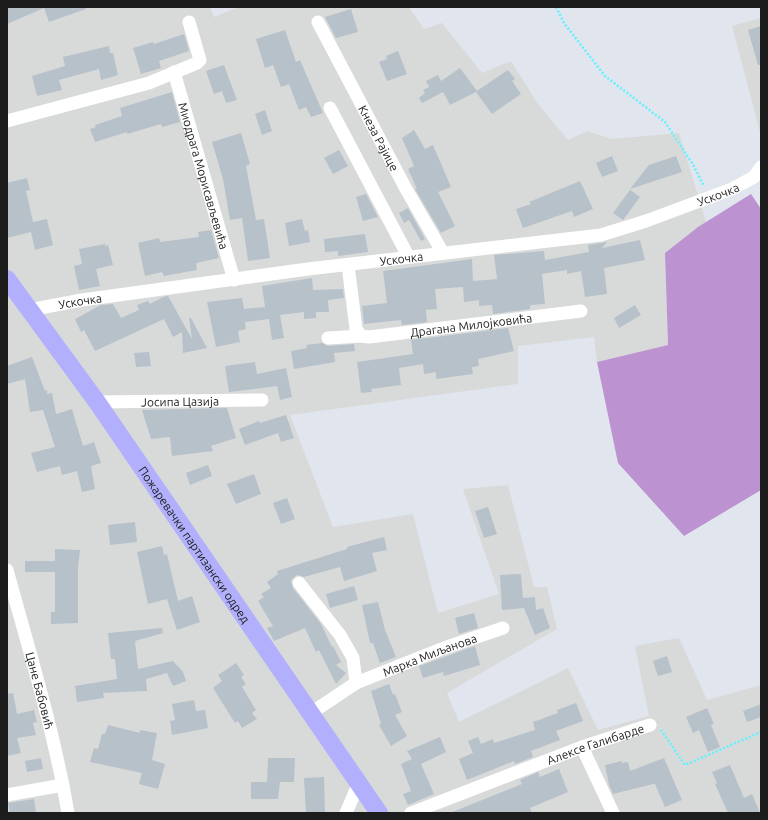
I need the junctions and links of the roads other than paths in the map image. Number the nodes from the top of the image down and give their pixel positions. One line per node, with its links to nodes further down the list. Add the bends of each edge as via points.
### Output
1 (189, 22): 3 (street, via 200,60)
2 (318, 22): 7 (street, Кнеза Рајице, via 406,189)
3 (174, 72): 5 (street, via 149,83); 11 (street, Миодрага Морисављевића)
4 (330, 108): 8 (street)
5 (7, 120)
6 (761, 167): 7 (street, Ускочка, via 754,177 745,183 646,221 601,235)
7 (443, 253): 8 (street, Ускочка)
8 (408, 256): 9 (street, Ускочка)
9 (348, 265): 11 (street, Ускочка); 14 (street, via 356,329)
10 (7, 279): 12 (street, Пожаревачки партизански одред)
11 (234, 280): 12 (street, Ускочка, via 82,300)
12 (29, 310): 17 (street, Пожаревачки партизански одред)
13 (581, 310): 14 (street, Драгана Милојковића, via 426,331)
14 (361, 336): 15 (street, Драгана Милојковића)
15 (328, 338)
16 (262, 400): 17 (street, Јосипа Цазија)
17 (97, 402): 22 (street, Пожаревачки партизански одред)
18 (7, 570): 25 (street, Цане Бабовић)
19 (299, 583): 21 (street, via 340,635 353,658)
20 (503, 628): 21 (street, Марка Миљанова)
21 (356, 682): 22 (street, Марка Миљанова)
22 (311, 714): 26 (street, Пожаревачки партизански одред)
23 (650, 725): 24 (street, Алексе Галибарде)
24 (582, 747): 31 (street, Алексе Галибарде); 32 (street)
25 (63, 785): 27 (street); 28 (street, Цане Бабовић)
26 (362, 788): 29 (street, via 355,792); 30 (street, Пожаревачки партизански одред)
27 (7, 795)
28 (68, 813)
29 (346, 813)
30 (379, 813)
31 (411, 813)
32 (613, 813)

